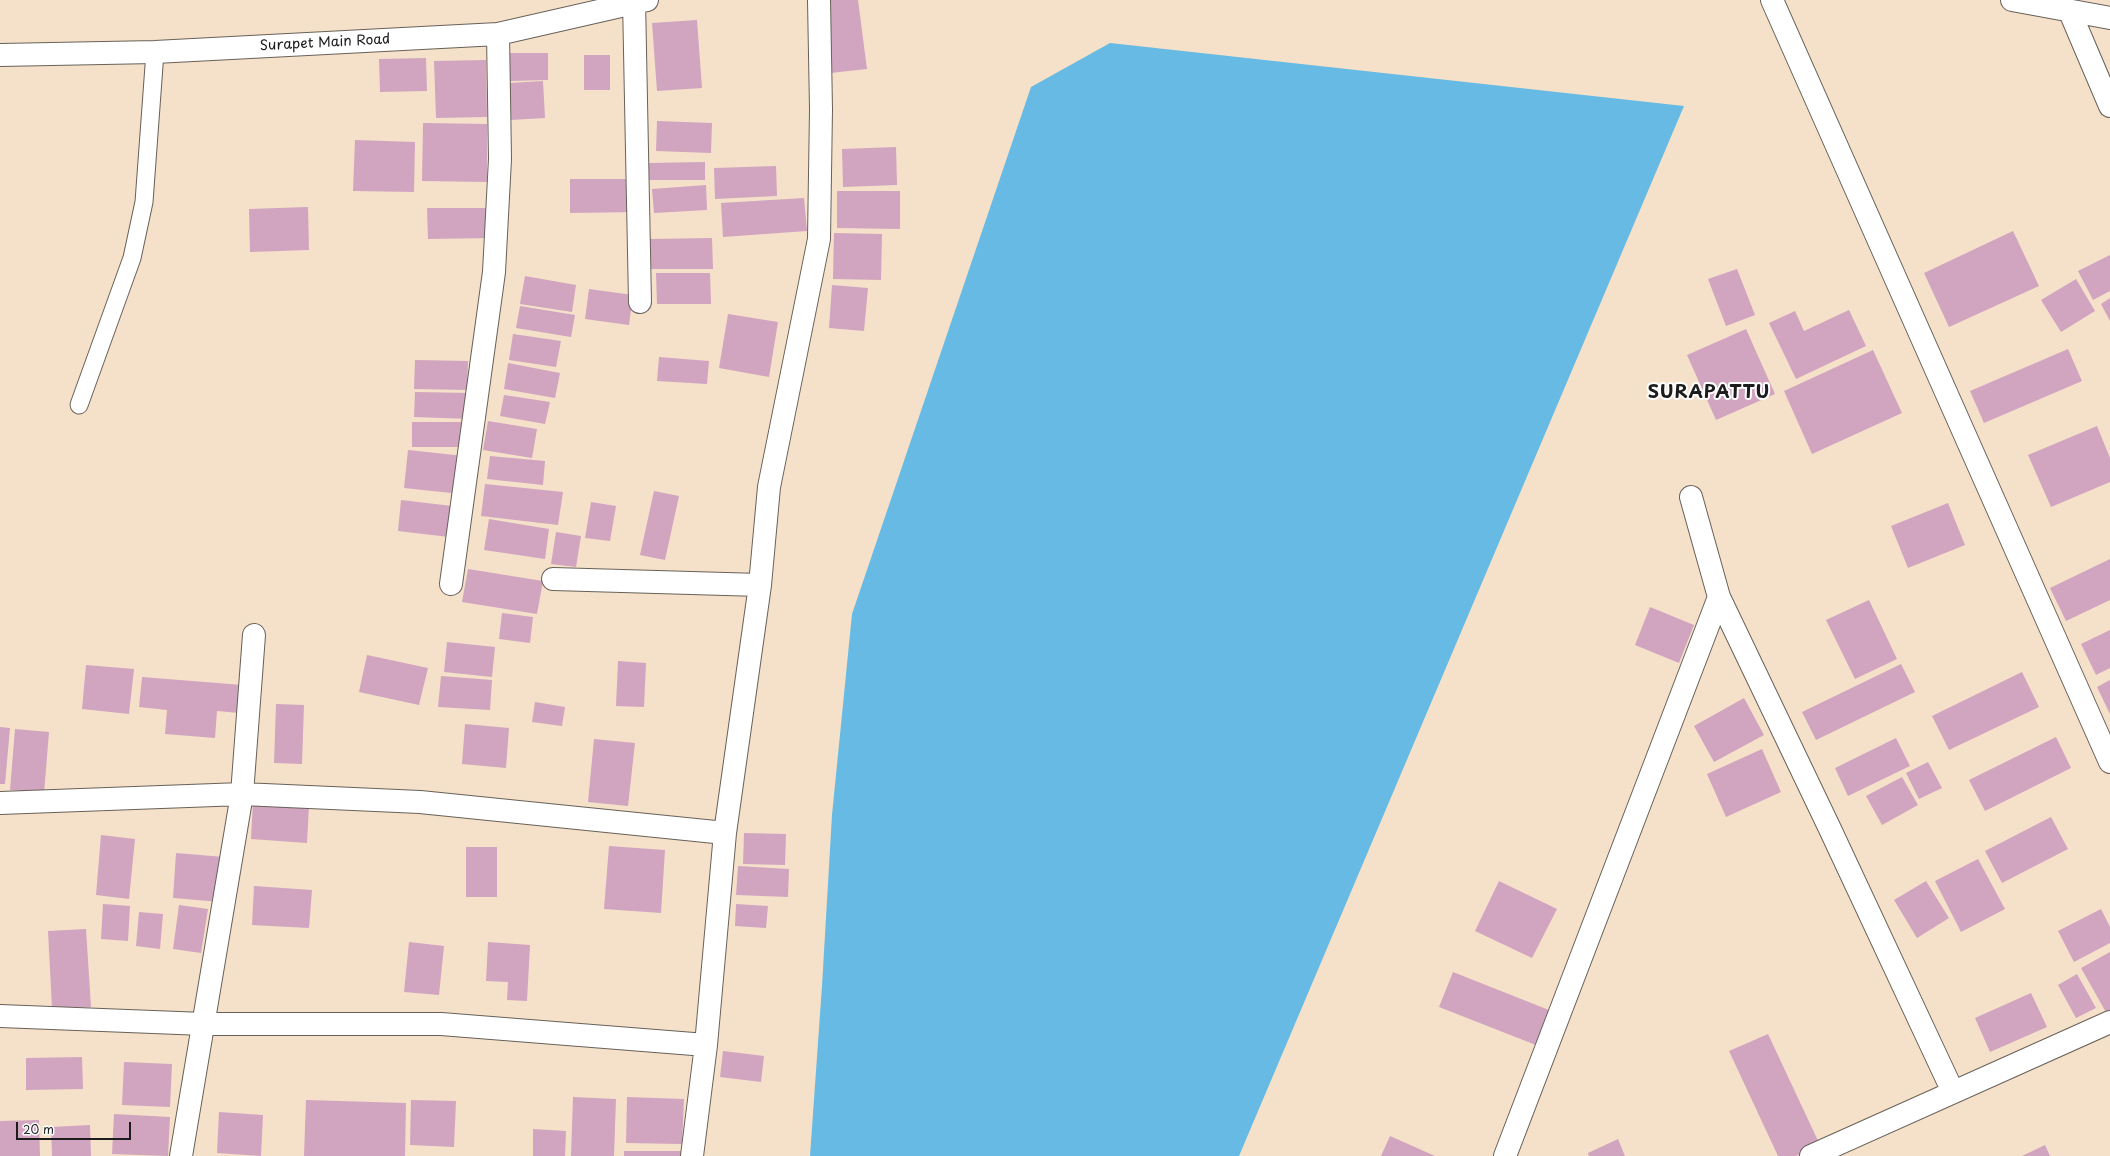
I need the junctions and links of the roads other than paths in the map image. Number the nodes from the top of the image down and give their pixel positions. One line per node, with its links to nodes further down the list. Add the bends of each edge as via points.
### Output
1 (819, 0): 16 (street, via 819,240 769,487)
2 (1772, 0): 19 (street)
3 (2012, 0): 5 (street)
4 (638, 1): 7 (street, Surapet Main Road); 11 (street)
5 (2070, 12): 6 (street); 10 (street)
6 (2110, 18)
7 (498, 34): 8 (street, Surapet Main Road); 15 (street, via 500,159 494,272)
8 (155, 52): 9 (street, Surapet Main Road); 12 (lane, via 144,202 132,258)
9 (0, 55)
10 (2110, 106)
11 (640, 302)
12 (79, 405)
13 (1691, 498): 17 (street)
14 (553, 580): 16 (street)
15 (451, 584)
16 (760, 585): 22 (street)
17 (1719, 597): 27 (street); 30 (street)
18 (254, 635): 20 (street)
19 (2110, 762)
20 (242, 794): 21 (street); 22 (street, via 420,802); 25 (street)
21 (0, 803)
22 (725, 833): 26 (street)
23 (0, 1016): 25 (street)
24 (2110, 1022): 27 (street)
25 (204, 1024): 26 (street, via 441,1024); 28 (street)
26 (706, 1045): 29 (street)
27 (1953, 1092): 31 (street)
28 (181, 1156)
29 (692, 1156)
30 (1506, 1156)
31 (1811, 1156)

